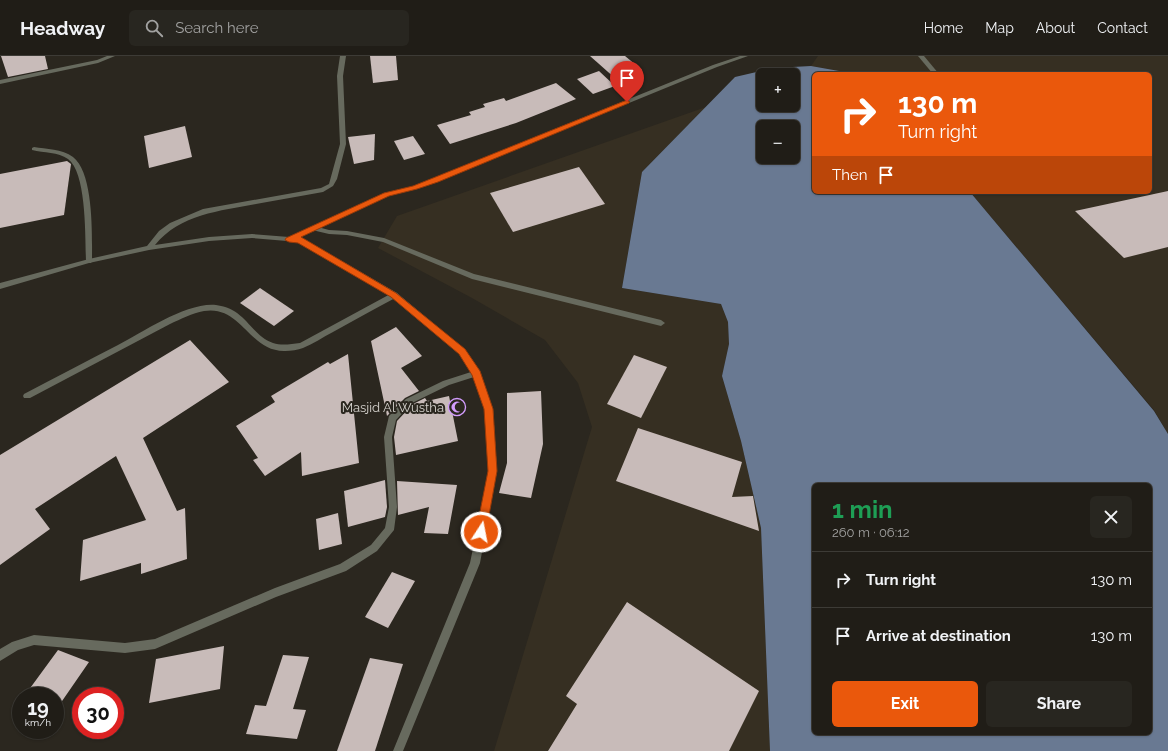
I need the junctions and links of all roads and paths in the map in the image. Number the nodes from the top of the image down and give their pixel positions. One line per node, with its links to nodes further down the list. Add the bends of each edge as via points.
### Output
1 (112, 56): 6 (street)
2 (343, 56): 10 (street, via 340,76 343,144 331,185 323,190 205,211 172,225 161,233)
3 (745, 56): 8 (street, via 436,180 386,194)
4 (920, 56): 5 (street)
5 (934, 72)
6 (0, 82)
7 (34, 149): 11 (street, via 56,152 72,158 78,166 86,192)
8 (314, 228): 9 (street); 14 (street, via 384,240 472,276)
9 (289, 240): 10 (street, via 244,237 209,239); 13 (street, via 300,240)
10 (149, 248): 11 (street)
11 (89, 261): 12 (street)
12 (0, 286)
13 (394, 295): 15 (street, via 462,352); 16 (street, via 301,346 288,349 268,346 234,314 225,310 214,308 183,314)
14 (661, 323)
15 (476, 373): 17 (street, via 446,383 409,401 392,418 388,436 393,507 389,530 374,548 344,568 275,593 155,644 125,648 34,640 21,643); 18 (street, via 489,409 493,471 475,563)
16 (27, 396)
17 (0, 656)
18 (398, 751)

